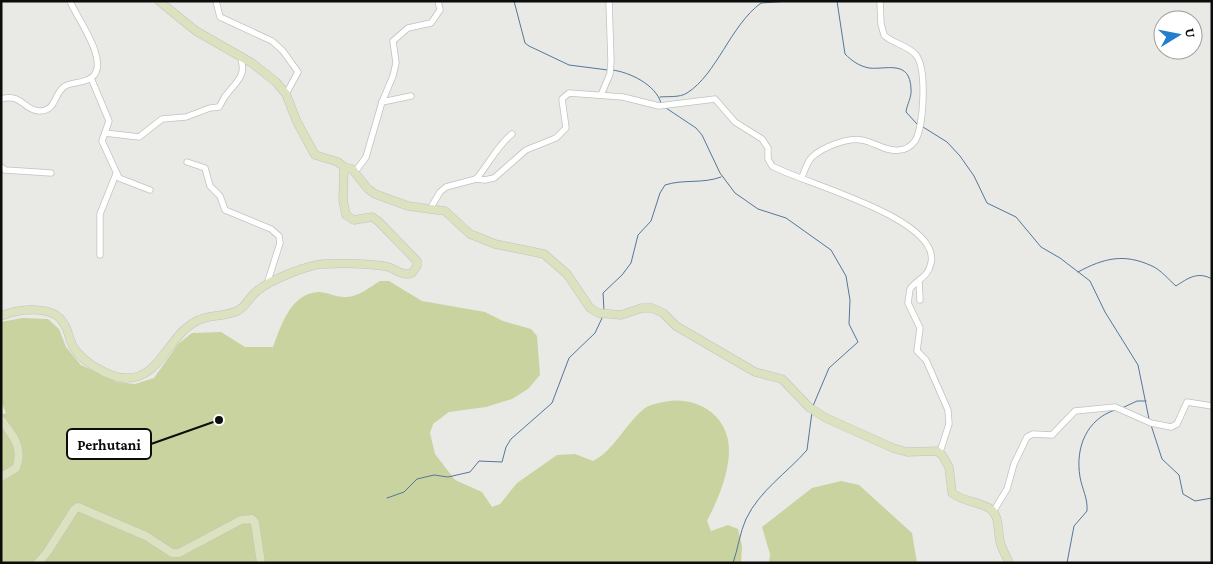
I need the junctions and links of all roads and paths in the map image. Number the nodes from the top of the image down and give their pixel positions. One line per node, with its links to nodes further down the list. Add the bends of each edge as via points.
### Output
1 (70, 1): 8 (street, via 97,52 96,68)
2 (159, 1): 7 (main road, via 196,31)
3 (216, 1): 9 (street, via 220,17 265,37 283,51 298,72)
4 (438, 1): 13 (street, via 440,10 431,23 408,28 393,41 396,63)
5 (609, 1): 10 (street, via 610,74)
6 (880, 1): 22 (street, via 884,35 910,49 920,62 924,76 915,141 908,148 898,150 860,139 835,145 813,156)
7 (240, 56): 9 (main road, via 276,82); 14 (street, via 244,64 242,76 219,107 186,117 162,119 139,137)
8 (91, 78): 12 (street, via 65,86 53,106 45,111 30,110 14,97); 14 (street, via 109,121)
9 (286, 94): 18 (main road, via 315,155)
10 (600, 95): 22 (street, via 658,106 715,99 735,122 762,139 768,148 772,166); 23 (street, via 573,92 565,96 562,104 567,124 565,131 526,150 494,178)
11 (411, 96): 13 (street)
12 (1, 99)
13 (382, 102): 20 (street, via 366,157)
14 (105, 134): 21 (street, via 103,144)
15 (512, 134): 23 (street, via 501,143)
16 (187, 162): 28 (street, via 205,168 209,184 220,196 225,210 279,236 280,243)
17 (1, 167): 19 (street)
18 (344, 167): 20 (main road); 28 (main road, via 346,215 354,220 372,218 378,221 417,261 415,271 406,275 386,266 323,264)
19 (52, 172)
20 (355, 172): 25 (main road, via 375,194 408,206)
21 (116, 174): 24 (street); 26 (street, via 100,214)
22 (802, 177): 27 (street, via 874,209 920,235 932,256 928,272)
23 (476, 179): 25 (street, via 446,187)
24 (150, 190)
25 (430, 209): 33 (main road, via 450,214 463,229 495,244 544,254 567,274 590,308 598,313 621,315 642,308 658,310 676,326 755,372 782,379 812,410 894,448 907,452)
26 (100, 255)
27 (919, 282): 29 (street); 33 (street, via 910,289 908,303 920,328 917,351 926,360 948,410 949,424)
28 (267, 284): 30 (main road, via 256,291 240,310 209,316 188,327 171,342 150,371 136,377 116,376 81,357 71,344 64,324 55,314 20,311)
29 (920, 300)
30 (1, 316)
31 (1212, 406): 35 (street, via 1186,402 1174,426 1168,427 1120,409 1075,411 1052,435 1028,436 1014,464 1007,489)
32 (1, 420): 34 (main road, via 12,433 20,454 16,468)
33 (940, 452): 35 (main road, via 948,466 952,493)
34 (1, 477)
35 (993, 512): 38 (main road, via 998,522 1000,543)
36 (38, 563): 37 (main road, via 74,510 81,507 146,536 172,553 184,552 241,520 252,519)
37 (261, 563)
38 (1009, 563)

